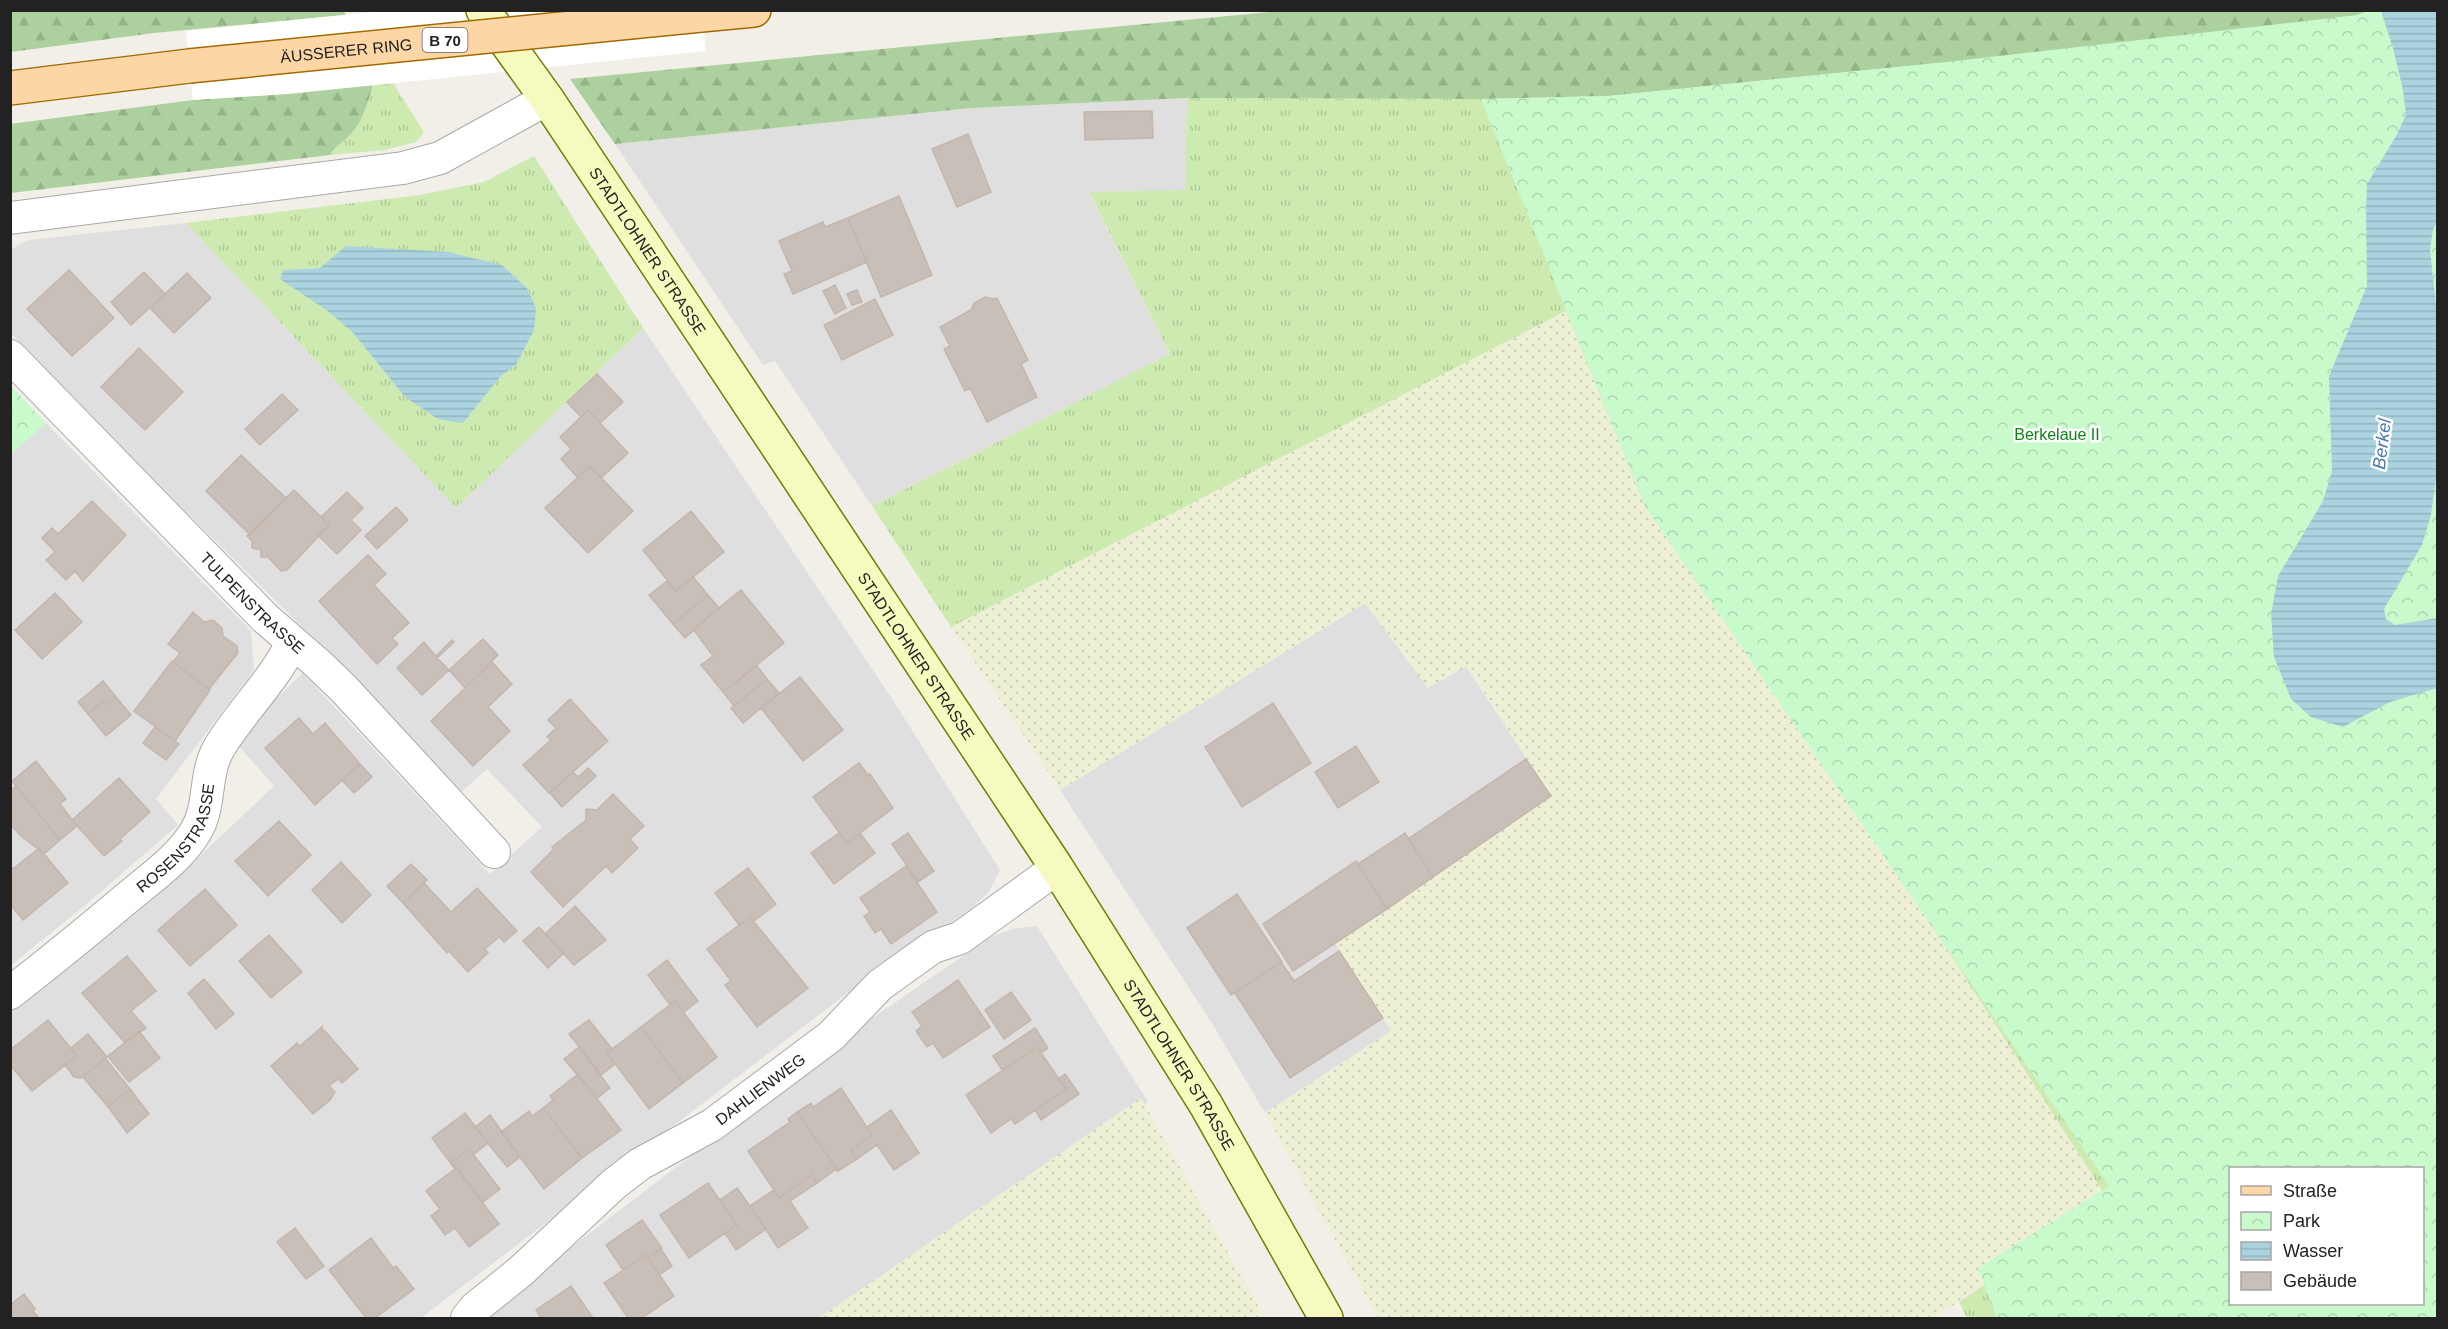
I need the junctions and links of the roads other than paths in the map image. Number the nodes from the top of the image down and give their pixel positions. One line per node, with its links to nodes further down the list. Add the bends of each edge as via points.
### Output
1 (483, 10): 4 (street, STADTLOHNER STRASSE)
2 (754, 10): 3 (main road, ÄUSSERER RING / B 70, bridge, via 189,66)
3 (10, 88)
4 (533, 107): 5 (street, via 440,158 403,168); 9 (street, STADTLOHNER STRASSE)
5 (10, 218)
6 (10, 356): 7 (street, TULPENSTRASSE)
7 (292, 643): 8 (street, TULPENSTRASSE, via 344,690); 10 (street, ROSENSTRASSE, via 282,664 219,748 205,808 185,847)
8 (494, 852)
9 (1057, 868): 11 (street, DAHLIENWEG, via 960,938 933,947 880,985 831,1036 712,1125 640,1164); 12 (street, STADTLOHNER STRASSE, via 1206,1105)
10 (10, 993)
11 (467, 1318)
12 (1326, 1318)

